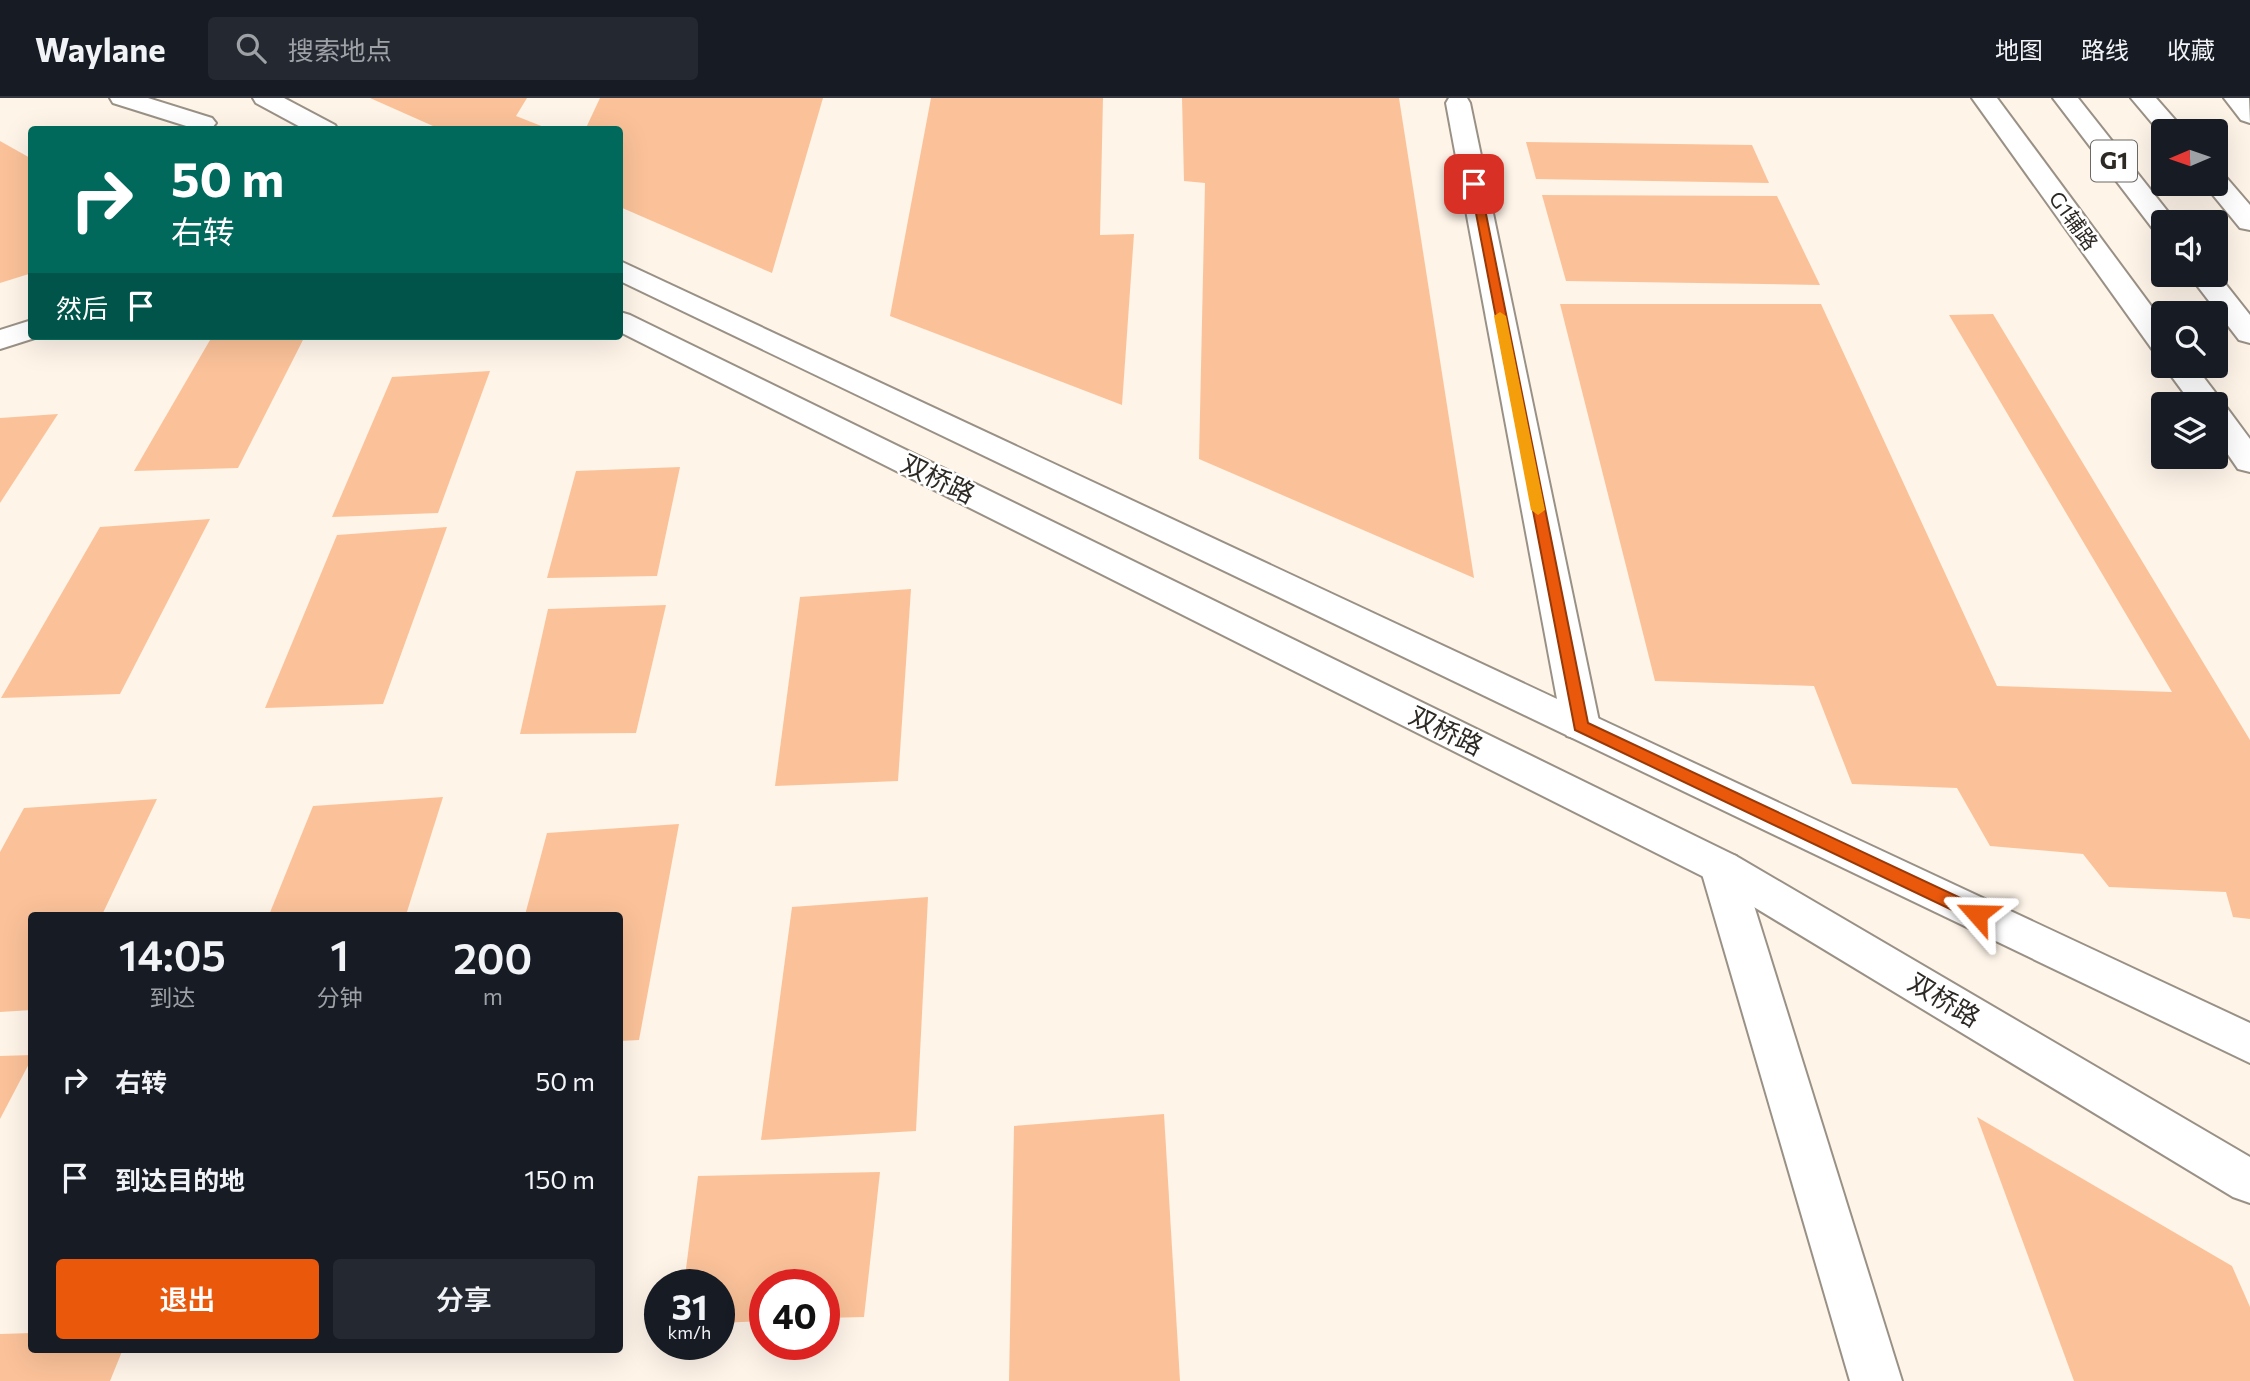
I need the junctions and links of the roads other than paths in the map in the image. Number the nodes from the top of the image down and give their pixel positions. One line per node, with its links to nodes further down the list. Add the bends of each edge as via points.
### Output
1 (122, 98): 11 (main road)
2 (156, 98): 11 (main road)
3 (265, 98): 12 (main road)
4 (1983, 98): 19 (main road, G1辅路)
5 (2065, 98): 14 (main road, G1)
6 (2143, 98): 10 (main road, G1)
7 (2236, 98): 9 (main road)
8 (1458, 103): 25 (main road)
9 (2250, 115)
10 (2161, 119)
11 (211, 126)
12 (318, 126)
13 (2228, 196): 15 (main road)
14 (2153, 210)
15 (2250, 222)
16 (623, 271): 25 (main road, 双桥路)
17 (2213, 287): 21 (main road)
18 (623, 322): 26 (main road, 双桥路)
19 (2151, 327)
20 (28, 330): 22 (main road)
21 (2250, 334)
22 (0, 340)
23 (2228, 432): 24 (main road)
24 (2250, 462)
25 (1581, 726): 27 (main road, 双桥路)
26 (1721, 867): 28 (main road, 双桥路); 29 (main road)
27 (2250, 1044)
28 (2250, 1181)
29 (1875, 1381)

